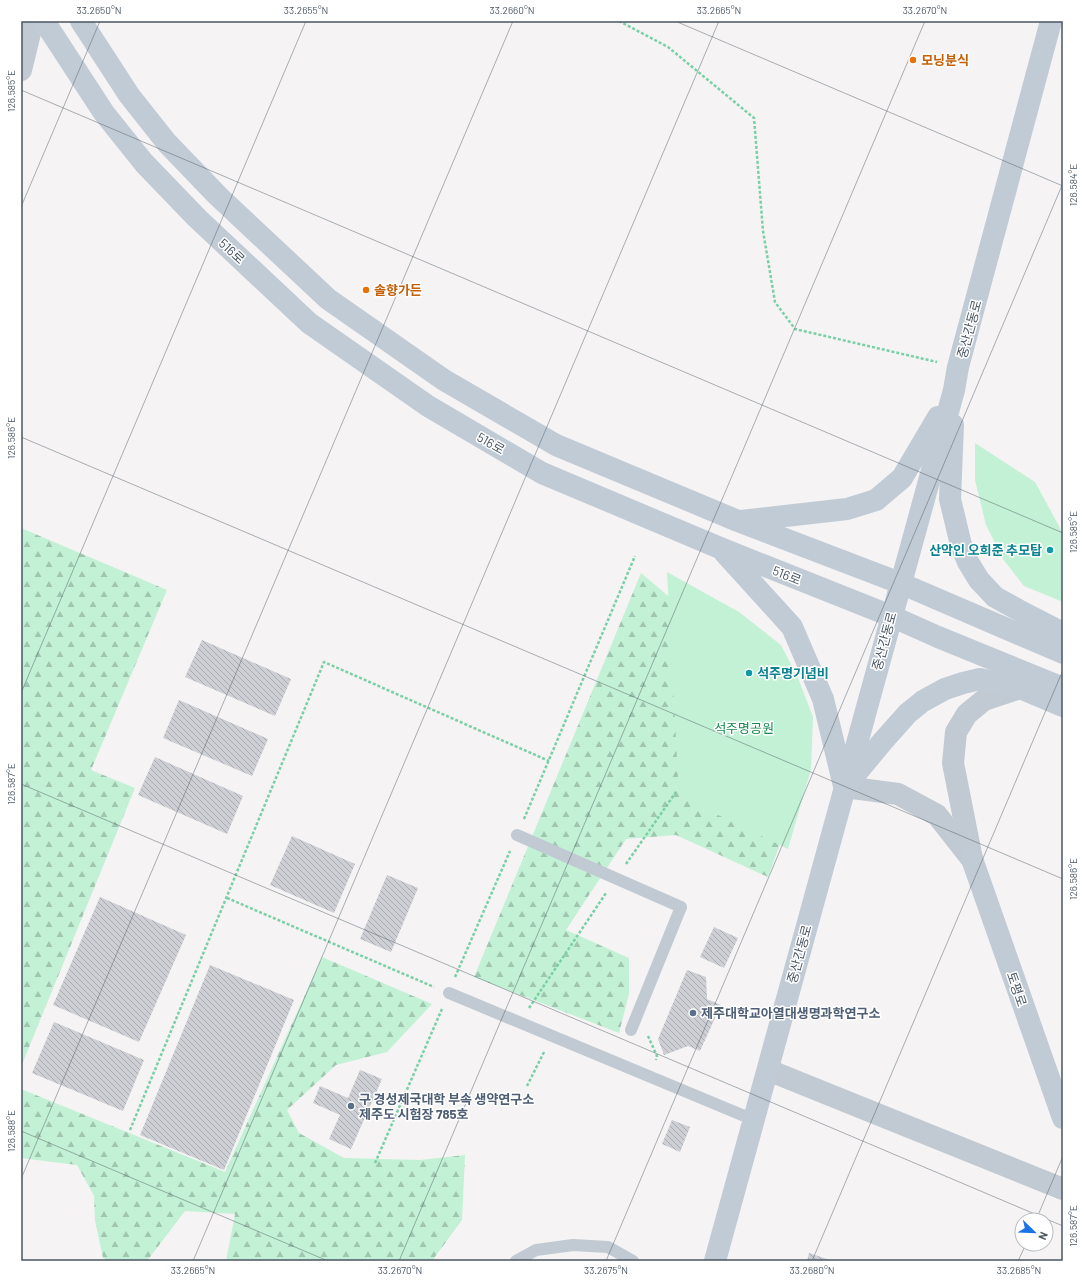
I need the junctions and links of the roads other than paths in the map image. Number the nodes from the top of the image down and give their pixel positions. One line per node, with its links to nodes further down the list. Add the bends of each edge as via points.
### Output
1 (33, 21): 5 (street)
2 (44, 21): 8 (main road, 516로, via 104,113 144,163 197,218 309,323 428,406 542,473)
3 (81, 21): 7 (main road, via 129,95 167,143 218,196 328,299 444,380 556,445)
4 (1051, 21): 6 (main road, 중산간동로)
5 (21, 70)
6 (954, 390): 7 (main road, via 902,478 876,500 847,509); 9 (main road, 중산간동로); 11 (main road, via 950,499 961,545 968,562 979,580 995,596)
7 (738, 521): 9 (main road)
8 (720, 548): 10 (main road, 516로); 16 (main road, via 792,626 823,699)
9 (900, 583): 10 (main road, 중산간동로); 12 (main road)
10 (891, 616): 14 (main road, 516로); 16 (main road, 중산간동로)
11 (1063, 633)
12 (1063, 653)
13 (1020, 688): 15 (main road); 16 (main road, via 980,679 945,689 923,701 896,725); 18 (street, via 984,700 967,714 956,732 953,763)
14 (1063, 688)
15 (1063, 706)
16 (845, 787): 18 (street, via 898,794 937,815); 21 (main road, 중산간동로)
17 (517, 835): 20 (lane, via 681,907)
18 (972, 859): 22 (main road, 토평로)
19 (449, 992): 23 (lane)
20 (631, 1030)
21 (768, 1070): 23 (main road, 중산간동로); 24 (street)
22 (1063, 1118)
23 (754, 1120): 27 (main road, 중산간동로)
24 (1063, 1189)
25 (516, 1261): 26 (lane, via 536,1250 573,1244 608,1247)
26 (633, 1261)
27 (715, 1261)

